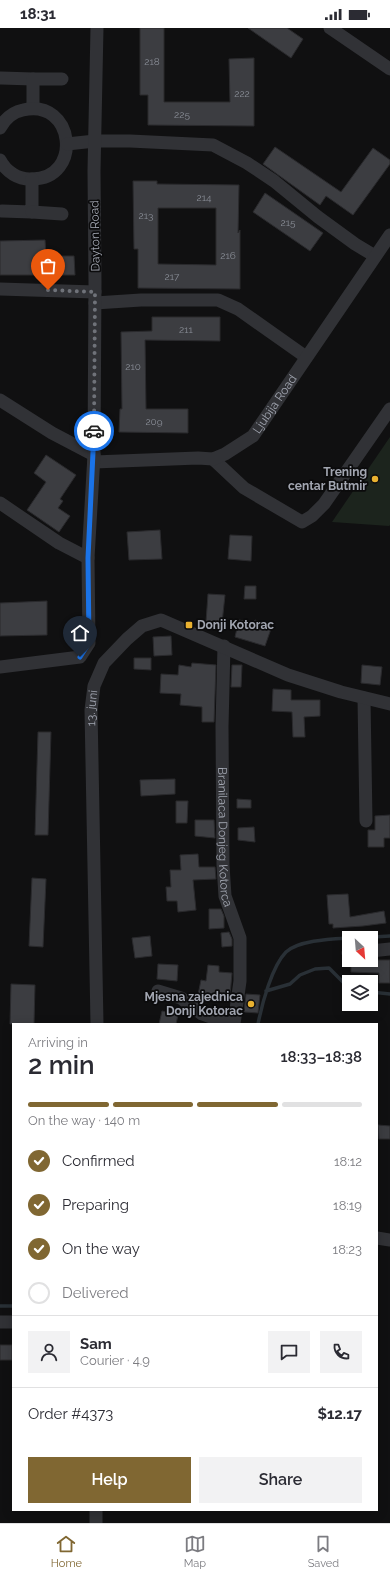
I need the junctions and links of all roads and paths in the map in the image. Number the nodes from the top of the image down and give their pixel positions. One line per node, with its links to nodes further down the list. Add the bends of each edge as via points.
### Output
1 (97, 28): 9 (street, Dayton Road)
2 (330, 28): 3 (street)
3 (390, 69)
4 (1, 78): 5 (street)
5 (33, 79): 6 (street); 7 (street)
6 (62, 79)
7 (33, 108): 8 (street, via 18,111); 10 (street, via 49,112 59,121 64,128)
8 (0, 128)
9 (95, 142): 10 (street); 17 (street, via 213,145 274,181 324,221); 19 (street, Dayton Road)
10 (67, 144): 12 (street, via 63,160 58,167 51,174)
11 (1, 166): 12 (street, via 21,178)
12 (32, 180): 14 (street)
13 (2, 211): 14 (street)
14 (32, 212): 15 (street)
15 (62, 214)
16 (390, 235): 17 (street, Ljubija Road)
17 (375, 256): 20 (street, Ljubija Road)
18 (0, 289): 19 (street)
19 (95, 297): 20 (street, via 218,300 238,308); 23 (street, Dayton Road)
20 (306, 357): 24 (street, Ljubija Road, via 253,436)
21 (0, 400): 23 (street)
22 (390, 409): 24 (street, via 324,504 302,522 244,488)
23 (94, 458): 24 (street, Ljubija Road); 26 (street, Dayton Road)
24 (213, 459)
25 (0, 503): 26 (street, via 59,544)
26 (88, 558): 28 (street, Dayton Road, via 89,643 80,657)
27 (224, 646): 29 (street, 13. juni, via 288,675); 35 (street, 13. juni, via 171,623 162,620 154,622 142,626 104,663 94,686 91,710); 37 (street, Branilaca Donjeg Kotorca, via 223,865 225,896 240,938 240,981)
28 (0, 666)
29 (364, 698): 30 (street, 13. juni); 31 (street)
30 (390, 704)
31 (366, 821)
32 (390, 949): 33 (street)
33 (378, 950)
34 (158, 991): 36 (street, via 181,998 202,1014)
35 (97, 1023)
36 (227, 1023)
37 (234, 1023)
38 (378, 1238): 39 (street)
39 (390, 1240)
40 (0, 1322): 41 (street)
41 (12, 1322)
42 (96, 1511): 43 (street)
43 (96, 1523)

